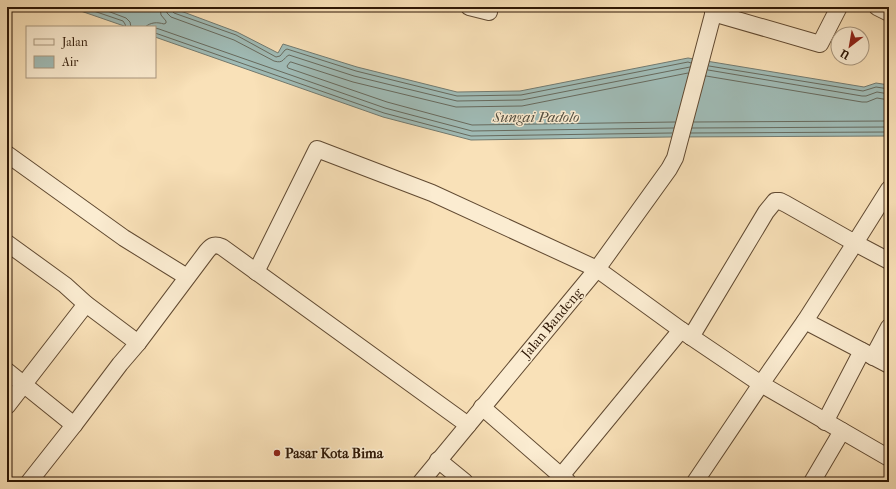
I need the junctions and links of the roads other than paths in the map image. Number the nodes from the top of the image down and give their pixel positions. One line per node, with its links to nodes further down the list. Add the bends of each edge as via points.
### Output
1 (469, 7): 5 (street)
2 (840, 7): 4 (street, via 820,44)
3 (876, 7): 6 (street)
4 (714, 10): 12 (street, Jalan Bandeng, via 675,158)
5 (489, 12)
6 (889, 13)
7 (7, 154): 14 (street, via 124,238)
8 (889, 190): 10 (street)
9 (7, 243): 15 (street, via 65,285)
10 (855, 243): 11 (street); 16 (street); 18 (street, via 786,204 775,201)
11 (889, 261)
12 (597, 269): 13 (street, via 432,193 317,149); 18 (street); 26 (street, Jalan Bandeng)
13 (256, 272): 14 (street, via 222,247 215,245 211,246); 29 (street)
14 (187, 277): 19 (street)
15 (86, 304): 19 (street); 23 (street)
16 (805, 321): 20 (street); 24 (street)
17 (889, 327): 20 (street)
18 (686, 333): 24 (street); 33 (street)
19 (138, 343): 28 (street)
20 (868, 354): 21 (street); 27 (street)
21 (889, 365)
22 (7, 371): 23 (street)
23 (24, 384): 25 (street); 28 (street)
24 (761, 384): 27 (street); 37 (street)
25 (7, 406)
26 (482, 407): 29 (street, Jalan Bandeng); 33 (street)
27 (825, 422): 30 (street)
28 (74, 425): 34 (street)
29 (468, 425): 32 (street, Jalan Bandeng)
30 (842, 431): 31 (street); 38 (street)
31 (889, 458)
32 (438, 460): 35 (street, Jalan Bandeng); 36 (street)
33 (562, 480)
34 (29, 482)
35 (421, 482)
36 (466, 482)
37 (695, 482)
38 (812, 482)

